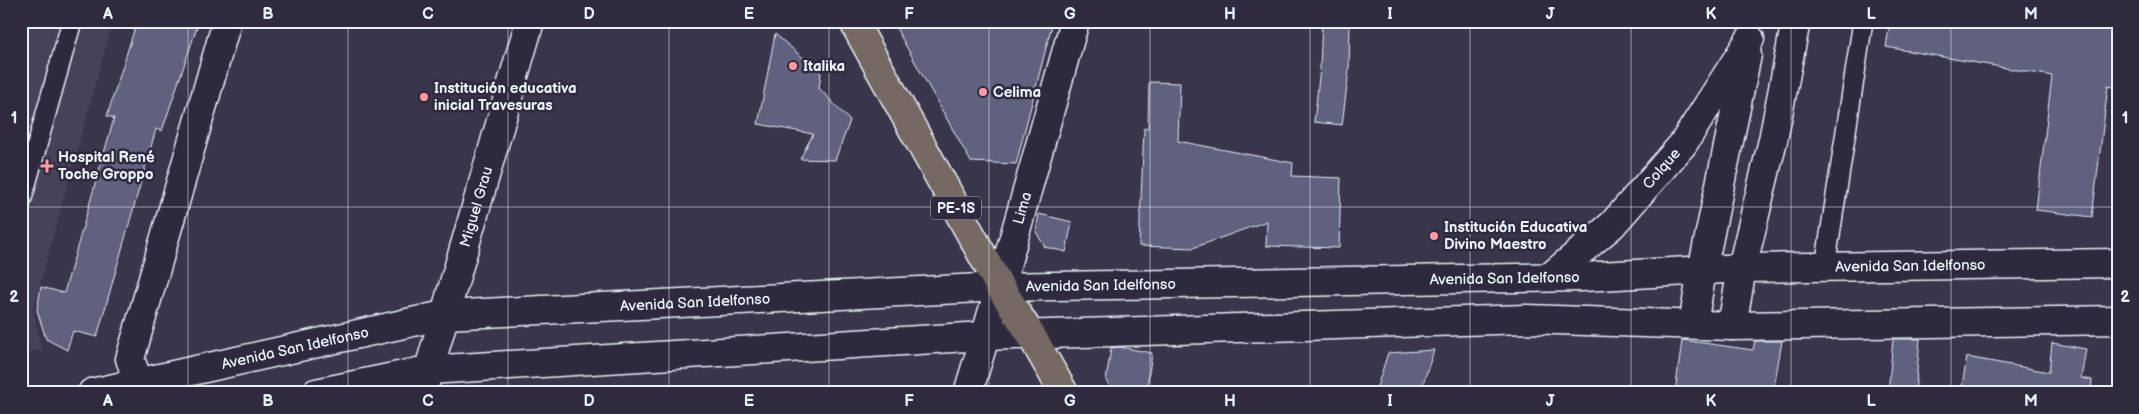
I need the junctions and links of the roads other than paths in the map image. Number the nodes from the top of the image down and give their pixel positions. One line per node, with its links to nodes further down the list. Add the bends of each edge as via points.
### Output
1 (72, 21): 9 (lane)
2 (227, 21): 23 (street, via 130,359)
3 (530, 21): 16 (street, Miguel Grau)
4 (853, 21): 15 (highway, PE-1S)
5 (1074, 21): 15 (street, Lima)
6 (1796, 21): 12 (street, via 1773,140)
7 (1863, 21): 11 (lane)
8 (1752, 30): 13 (street, Colque); 14 (street, Colque, via 1683,144 1612,225)
9 (21, 202)
10 (2118, 263): 11 (street, Avenida San Idelfonso)
11 (1825, 267): 12 (street, Avenida San Idelfonso)
12 (1742, 268): 13 (street, Avenida San Idelfonso); 19 (street)
13 (1702, 271): 14 (street, Avenida San Idelfonso); 18 (street, Colque)
14 (1550, 277): 15 (street, Avenida San Idelfonso)
15 (1000, 287): 16 (street, Avenida San Idelfonso); 20 (highway, PE-1S); 21 (street, Lima)
16 (444, 315): 22 (street, Miguel Grau); 23 (street, Avenida San Idelfonso)
17 (2118, 320): 19 (street)
18 (1693, 324): 19 (street); 20 (street, via 1527,319)
19 (1732, 326)
20 (1031, 335): 21 (street); 27 (highway, PE-1S)
21 (984, 336): 22 (street); 26 (street, Lima)
22 (425, 381): 25 (street)
23 (142, 388): 24 (street, Avenida San Idelfonso)
24 (92, 393)
25 (316, 393)
26 (968, 393)
27 (1064, 393)

